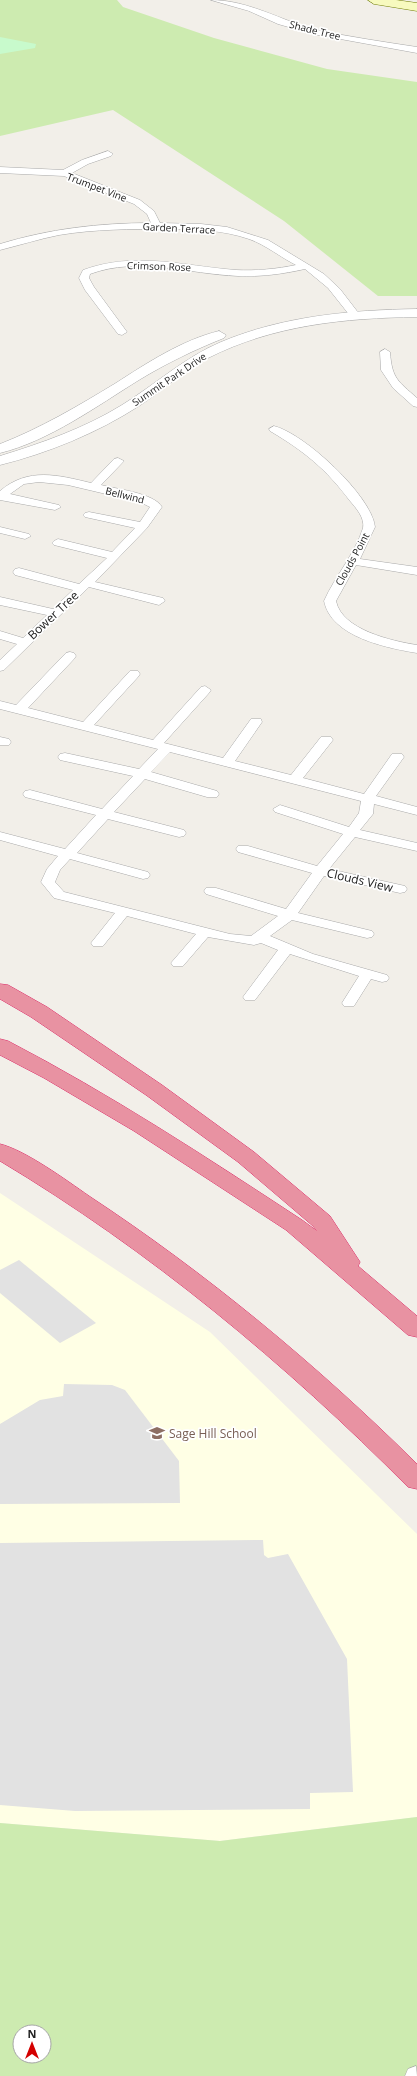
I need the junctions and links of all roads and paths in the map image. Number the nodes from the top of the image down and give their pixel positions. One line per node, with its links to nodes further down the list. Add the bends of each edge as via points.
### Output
1 (215, 0): 4 (street, Shade Tree, via 252,9 281,22 322,34)
2 (374, 0): 3 (main road)
3 (417, 7)
4 (417, 50)
5 (108, 154): 7 (street, via 85,162)
6 (0, 170): 7 (street, Trumpet Vine)
7 (65, 174): 8 (street, Trumpet Vine, via 137,202 151,213)
8 (157, 226): 9 (street, Garden Terrace, via 118,225 73,229 32,237); 10 (street, Garden Terrace, via 194,227 238,233 265,242)
9 (0, 247)
10 (304, 266): 12 (street, Garden Terrace, via 313,270 336,291); 14 (street, Crimson Rose, via 266,272 237,273 176,264 143,264 99,266 86,272 84,278 89,288)
11 (417, 304): 12 (street, Summit Park Drive)
12 (353, 312): 13 (street, Summit Park Drive); 16 (street, Summit Park Drive, via 298,315 229,332 168,356); 17 (street, Summit Park Drive, via 268,330 228,344 202,356)
13 (417, 312)
14 (122, 332)
15 (385, 352): 18 (street, via 386,370 397,386)
16 (117, 388): 17 (street); 19 (street, Summit Park Drive)
17 (147, 395): 20 (street, Summit Park Drive)
18 (417, 404)
19 (74, 414): 20 (street); 22 (street, Summit Park Drive, via 45,430)
20 (102, 421): 23 (street, Summit Park Drive, via 32,452)
21 (274, 429): 35 (street, Clouds Point, via 316,454 331,468 364,511 369,527)
22 (0, 449)
23 (0, 461)
24 (118, 461): 25 (street, Bellwind)
25 (92, 488): 26 (street, Bellwind, via 45,478 27,479 14,485); 28 (street, Bellwind, via 144,499)
26 (1, 497): 27 (street)
27 (55, 507)
28 (156, 508): 30 (street, Bower Tree)
29 (89, 515): 30 (street)
30 (143, 526): 34 (street, Bower Tree)
31 (0, 530): 32 (street)
32 (25, 536)
33 (58, 543): 34 (street)
34 (115, 556): 38 (street, Bower Tree)
35 (352, 561): 36 (street); 44 (street, Clouds Point, via 330,601 332,611 345,623 373,639)
36 (417, 571)
37 (19, 572): 38 (street, Bower Tree)
38 (84, 586): 40 (street, Bower Tree); 41 (street, Bower Tree)
39 (0, 601): 41 (street)
40 (159, 601)
41 (53, 613): 43 (street, Bower Tree)
42 (0, 635): 43 (street, Bower Tree)
43 (25, 642): 46 (street, Bower Tree)
44 (417, 649)
45 (70, 656): 50 (street)
46 (0, 667)
47 (134, 674): 52 (street)
48 (205, 690): 54 (street)
49 (0, 705): 50 (street)
50 (19, 710): 52 (street)
51 (256, 722): 57 (street)
52 (86, 726): 54 (street)
53 (326, 740): 59 (street)
54 (162, 746): 57 (street); 58 (street)
55 (65, 756): 58 (street)
56 (397, 756): 62 (street)
57 (227, 762): 59 (street)
58 (143, 774): 61 (street); 65 (street)
59 (295, 779): 62 (street)
60 (30, 794): 65 (street)
61 (212, 794)
62 (368, 798): 64 (street); 66 (street, Clouds View, via 366,814)
63 (280, 810): 66 (street)
64 (417, 811)
65 (106, 814): 67 (street); 71 (street)
66 (352, 832): 69 (street); 72 (street, Clouds View)
67 (179, 834)
68 (0, 836): 71 (street)
69 (417, 847)
70 (243, 849): 72 (street, Clouds View)
71 (68, 854): 73 (street); 76 (street, via 54,869 48,882 59,895)
72 (320, 870): 74 (street, Clouds View); 77 (street, Clouds View)
73 (143, 874)
74 (400, 889)
75 (211, 891): 77 (street)
76 (124, 911): 78 (street); 81 (street)
77 (289, 914): 79 (street); 80 (street, Clouds View)
78 (205, 932): 80 (street, via 230,938); 83 (street)
79 (368, 934)
80 (257, 939): 82 (street)
81 (98, 943)
82 (287, 948): 84 (street, via 308,957); 87 (street)
83 (178, 963)
84 (367, 974): 85 (street); 88 (street)
85 (382, 978)
86 (0, 990): 91 (highway, via 44,1015 154,1090 246,1158 322,1221)
87 (250, 997)
88 (349, 1003)
89 (0, 1046): 91 (highway, via 52,1073 142,1126 294,1225)
90 (1, 1152): 93 (highway, via 92,1209 212,1297 322,1389)
91 (360, 1280): 92 (highway)
92 (417, 1329)
93 (417, 1480)

